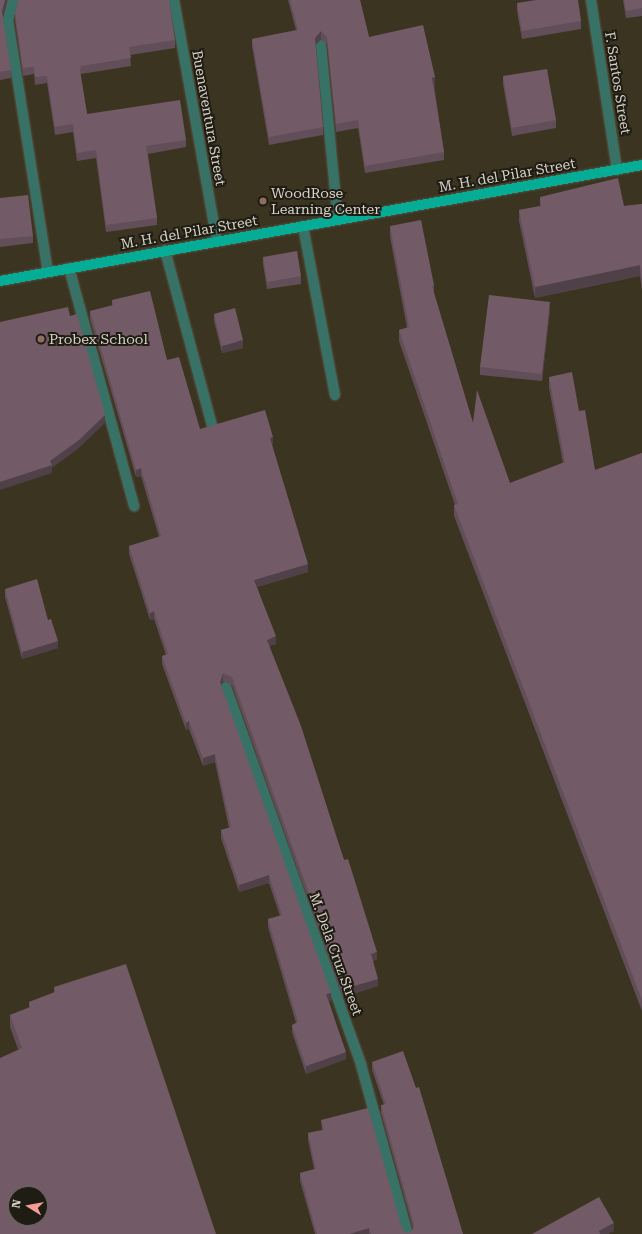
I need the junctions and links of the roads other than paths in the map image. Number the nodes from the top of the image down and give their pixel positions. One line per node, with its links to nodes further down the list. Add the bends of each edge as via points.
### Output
1 (13, 0): 12 (street, via 8,20)
2 (174, 0): 9 (street, Buenaventura Street)
3 (591, 0): 6 (street, F. Santos Street)
4 (321, 45): 7 (street)
5 (642, 165): 6 (main road, M. H. del Pilar Street)
6 (617, 170): 7 (main road, M. H. del Pilar Street)
7 (338, 220): 8 (main road, M. H. del Pilar Street)
8 (303, 226): 9 (main road, M. H. del Pilar Street); 14 (street)
9 (217, 241): 10 (main road, M. H. del Pilar Street)
10 (165, 250): 11 (main road, M. H. del Pilar Street); 15 (street)
11 (69, 268): 12 (main road, M. H. del Pilar Street); 16 (street)
12 (48, 272): 13 (main road, M. H. del Pilar Street)
13 (0, 281)
14 (335, 395)
15 (212, 425)
16 (134, 506)
17 (226, 687): 18 (street, M. Dela Cruz Street, via 360,1065)
18 (408, 1234)

